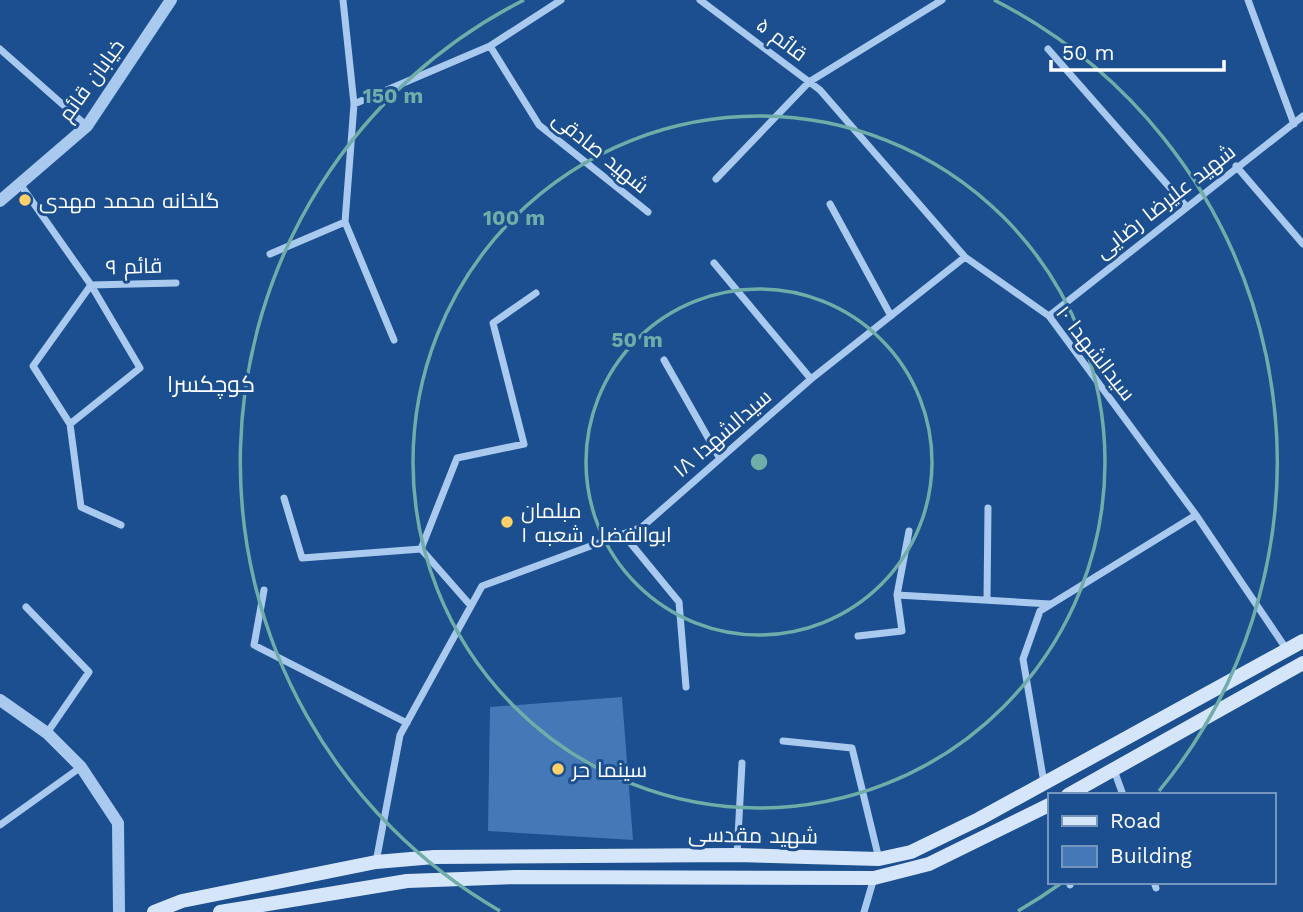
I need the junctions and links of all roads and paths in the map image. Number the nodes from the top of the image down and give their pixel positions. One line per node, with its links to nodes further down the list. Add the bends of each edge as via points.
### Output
1 (172, 0): 14 (street, خیابان قائم)
2 (343, 0): 11 (street)
3 (561, 0): 7 (street)
4 (700, 0): 10 (street, قائم ۵)
5 (942, 0): 10 (street)
6 (1248, 0): 13 (street)
7 (489, 46): 11 (street); 21 (street, شهید صادقی, via 539,125)
8 (0, 49): 14 (street)
9 (1048, 49): 20 (street)
10 (809, 82): 16 (street); 25 (street, سیدالشهدا ۱۰)
11 (354, 104): 22 (street)
12 (1303, 116): 13 (street, شهید علیرضا رضایی)
13 (1294, 124): 15 (street, شهید علیرضا رضایی)
14 (86, 126): 17 (street, خیابان قائم)
15 (1236, 166): 20 (street, شهید علیرضا رضایی); 23 (street)
16 (716, 179)
17 (20, 184): 18 (street, خیابان قائم); 28 (street, قائم ۹)
18 (0, 201)
19 (830, 204): 30 (street)
20 (1186, 206): 31 (street, شهید علیرضا رضایی)
21 (648, 212)
22 (345, 222): 24 (street); 32 (street)
23 (1303, 244)
24 (270, 254)
25 (965, 257): 30 (street, سیدالشهدا ۱۸); 31 (street, سیدالشهدا ۱۰)
26 (714, 263): 34 (street)
27 (176, 283): 28 (street, قائم ۹)
28 (90, 285): 35 (street, via 33,366); 35 (street, via 140,368)
29 (536, 293): 43 (street, via 494,323 524,444 457,458)
30 (891, 316): 34 (street, سیدالشهدا ۱۸)
31 (1049, 316): 39 (street, سیدالشهدا ۱۰)
32 (394, 340)
33 (664, 360): 36 (street)
34 (811, 379): 36 (street, سیدالشهدا ۱۸)
35 (70, 424): 40 (street, via 81,507)
36 (719, 457): 42 (street, سیدالشهدا ۱۸, via 642,527)
37 (284, 498): 43 (street, via 302,558)
38 (988, 508): 46 (street)
39 (1196, 515): 47 (street); 52 (street, سیدالشهدا ۱۰)
40 (121, 525)
41 (909, 531): 45 (street)
42 (623, 534): 48 (street, سیدالشهدا ۱۸, via 482,586); 54 (street, via 679,602)
43 (421, 549): 48 (street)
44 (264, 590): 56 (street, via 254,645)
45 (897, 595): 46 (street); 50 (street, via 902,632)
46 (986, 600): 47 (street)
47 (1051, 604): 62 (street, via 1040,611 1023,659)
48 (471, 606): 56 (street, سیدالشهدا ۱۸)
49 (26, 607): 57 (street, via 89,672)
50 (858, 636)
51 (1303, 641): 52 (main road, شهید مقدسی)
52 (1287, 650): 53 (main road); 62 (main road, شهید مقدسی)
53 (1299, 666): 61 (main road)
54 (686, 687)
55 (0, 700): 57 (street)
56 (407, 723): 69 (street, سیدالشهدا ۱۸, via 400,735)
57 (47, 733): 60 (street)
58 (783, 741): 68 (street, via 852,748)
59 (742, 763): 67 (street)
60 (81, 767): 66 (street); 71 (street, via 118,822)
61 (1114, 770): 63 (main road); 64 (street)
62 (1044, 784): 68 (main road, شهید مقدسی, via 942,838)
63 (1072, 793)
64 (1122, 793)
65 (1048, 805): 70 (main road, شهید مقدسی, via 929,864)
66 (0, 825)
67 (737, 855): 68 (main road, شهید مقدسی); 69 (main road, شهید مقدسی, via 434,857)
68 (879, 859): 70 (main road)
69 (376, 862): 72 (main road, شهید مقدسی, via 182,901)
70 (874, 878): 73 (main road, شهید مقدسی, via 407,881); 74 (street)
71 (119, 912)
72 (154, 912)
73 (220, 912)
74 (864, 912)

